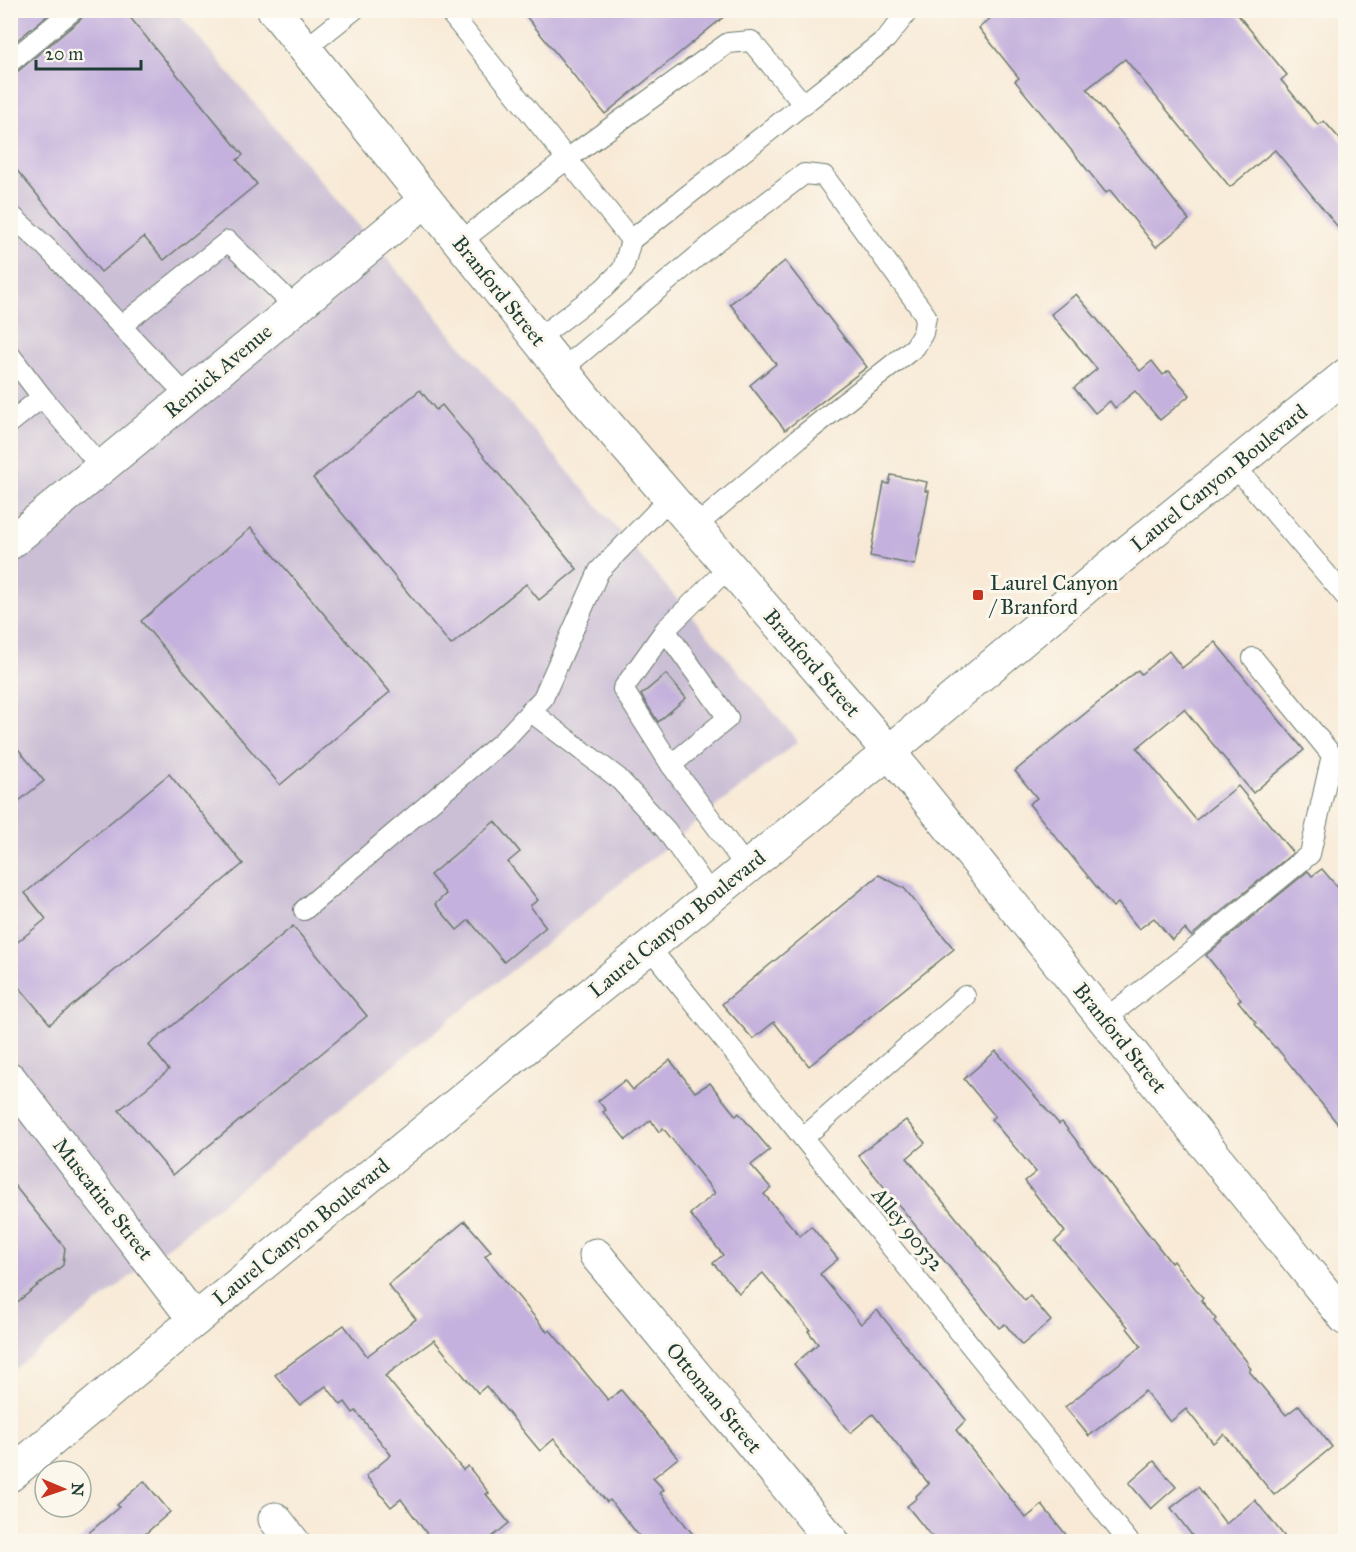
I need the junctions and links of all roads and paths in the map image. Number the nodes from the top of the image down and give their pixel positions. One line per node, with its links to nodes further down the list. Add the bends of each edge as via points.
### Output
1 (73, 10): 7 (lane)
2 (274, 10): 6 (main road, Branford Street)
3 (354, 10): 6 (lane)
4 (448, 10): 9 (lane)
5 (906, 10): 8 (lane, via 886,39)
6 (305, 49): 10 (main road, Branford Street)
7 (10, 62)
8 (804, 105): 9 (lane, via 751,41 729,43); 12 (lane)
9 (567, 159): 12 (lane); 13 (lane)
10 (426, 200): 13 (main road, Branford Street); 14 (main road, Remick Avenue)
11 (10, 213): 15 (lane)
12 (631, 240): 16 (lane, via 623,269)
13 (460, 242): 16 (main road, Branford Street)
14 (296, 308): 15 (lane, via 228,242); 21 (main road, Remick Avenue)
15 (121, 326): 21 (lane)
16 (537, 339): 18 (main road, Branford Street)
17 (10, 355): 20 (lane)
18 (562, 369): 25 (main road, Branford Street); 26 (lane, via 711,245 804,174 824,176 926,315 923,333 915,347)
19 (1346, 375): 23 (main road, Laurel Canyon Boulevard)
20 (42, 397): 22 (lane); 24 (lane)
21 (188, 397): 24 (main road, Remick Avenue)
22 (10, 423)
23 (1234, 465): 29 (lane); 33 (main road, Laurel Canyon Boulevard)
24 (102, 468): 27 (main road, Remick Avenue)
25 (670, 498): 26 (main road, Branford Street); 32 (lane, via 599,571 543,698)
26 (695, 527): 28 (main road, Branford Street)
27 (10, 543)
28 (729, 567): 30 (lane); 33 (main road, Branford Street)
29 (1346, 597)
30 (665, 630): 34 (lane, via 623,689); 34 (lane, via 728,718)
31 (1253, 658): 40 (lane, via 1332,755 1310,854)
32 (530, 711): 36 (lane, via 618,778 666,830); 37 (lane, via 502,741)
33 (889, 752): 35 (main road, Laurel Canyon Boulevard); 40 (main road, Branford Street)
34 (671, 765): 35 (lane)
35 (747, 868): 36 (main road, Laurel Canyon Boulevard)
36 (712, 896): 38 (main road, Laurel Canyon Boulevard)
37 (304, 910)
38 (650, 947): 42 (lane, Alley 90532); 45 (main road, Laurel Canyon Boulevard)
39 (965, 996): 42 (lane)
40 (1105, 1019): 44 (main road, Branford Street)
41 (10, 1079): 45 (main road, Muscatine Street)
42 (803, 1138): 48 (lane, Alley 90532)
43 (596, 1255): 47 (main road, Ottoman Street)
44 (1346, 1319)
45 (195, 1320): 46 (main road, Laurel Canyon Boulevard)
46 (10, 1475)
47 (833, 1542)
48 (1129, 1542)

